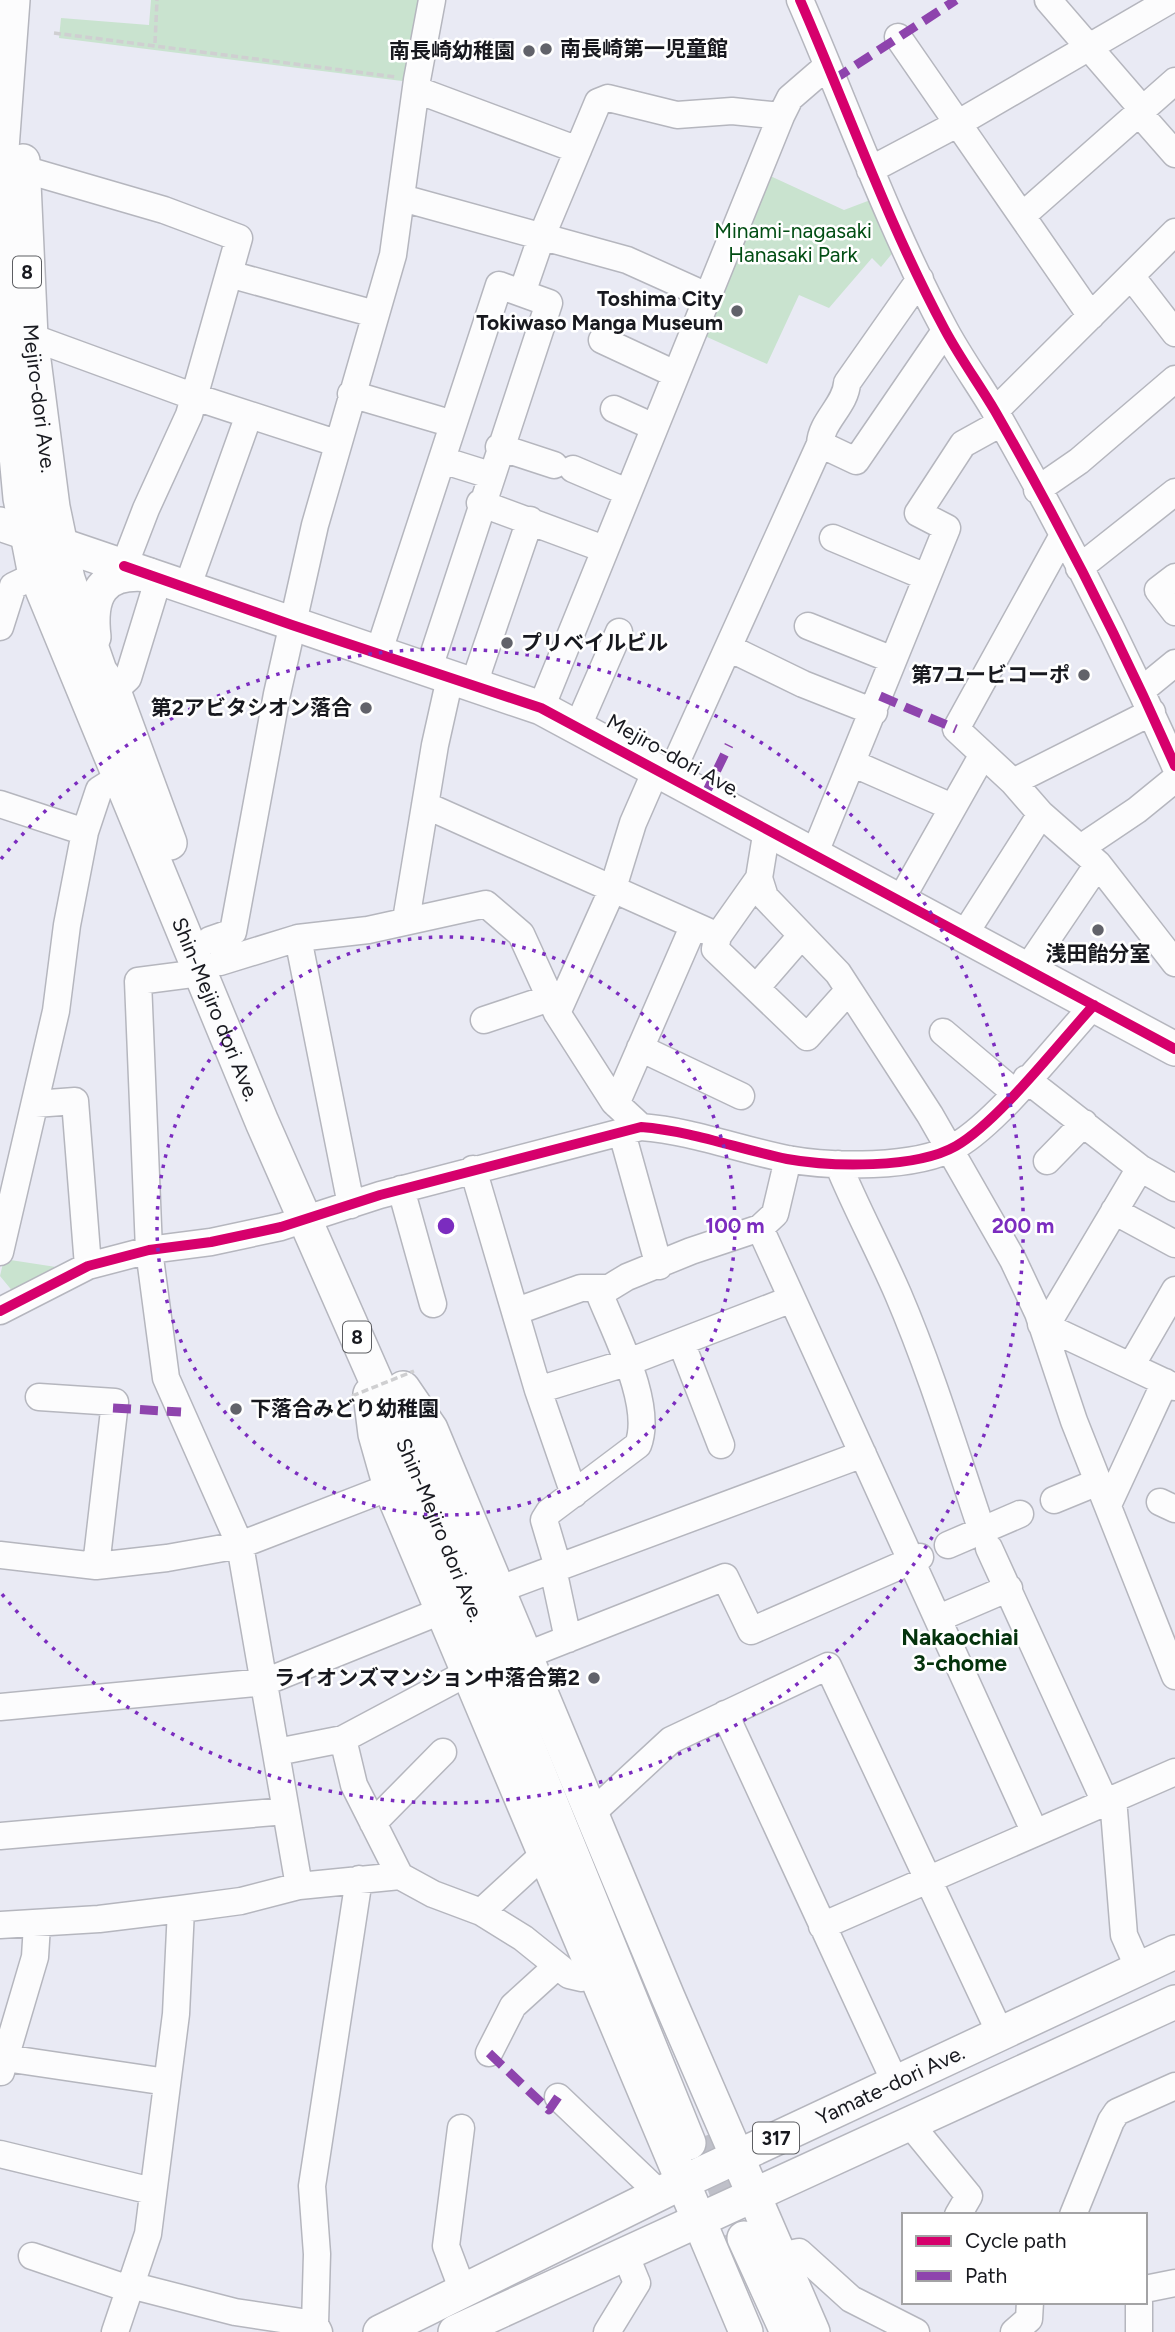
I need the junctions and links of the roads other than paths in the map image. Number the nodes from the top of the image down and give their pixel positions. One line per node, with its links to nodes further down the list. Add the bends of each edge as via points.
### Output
1 (13, 0): 17 (main road, Mejiro-dori Ave. / 8)
2 (36, 0): 17 (main road, Mejiro-dori Ave. / 8)
3 (432, 0): 11 (street)
4 (1048, 0): 8 (street)
5 (1170, 0): 8 (street)
6 (802, 1): 9 (street)
7 (898, 37): 14 (street)
8 (1089, 48): 12 (street); 14 (street)
9 (827, 66): 13 (street, via 790,98); 18 (street)
10 (1175, 81): 12 (street)
11 (417, 85): 15 (street); 19 (street)
12 (1141, 111): 16 (street); 20 (street)
13 (781, 116): 15 (street, via 732,111 677,114 608,98 598,102); 27 (street)
14 (957, 124): 18 (street); 20 (street)
15 (578, 150): 22 (street)
16 (1175, 154)
17 (8, 164): 23 (street, via 164,210 239,238); 29 (main road, Mejiro-dori Ave. / 8); 33 (main road, Mejiro-dori Ave. / 8)
18 (870, 170): 25 (street)
19 (402, 198): 22 (street); 28 (street, via 393,256)
20 (1022, 215): 30 (street)
21 (1175, 232): 24 (street)
22 (541, 238): 26 (street); 27 (street, via 627,260)
23 (229, 274): 28 (street); 38 (street)
24 (1130, 276): 30 (street); 32 (street)
25 (920, 279): 31 (street); 45 (street, via 847,383)
26 (522, 293): 42 (street, via 499,285); 46 (street, via 549,303)
27 (708, 296): 35 (street)
28 (376, 314): 37 (street)
29 (2, 316): 54 (main road, Mejiro-dori Ave. / 8)
30 (1091, 316): 41 (street)
31 (945, 331): 41 (street); 45 (street, via 856,461)
32 (1175, 333)
33 (31, 337): 38 (street); 57 (main road, Mejiro-dori Ave. / 8)
34 (602, 340): 35 (street)
35 (675, 374): 43 (street)
36 (1175, 379): 49 (street, via 1079,461)
37 (351, 394): 42 (street); 44 (street)
38 (195, 397): 40 (street); 61 (street)
39 (614, 409): 43 (street)
40 (249, 415): 44 (street); 61 (street)
41 (998, 417): 49 (street); 62 (street, via 963,444 918,513 947,528)
42 (453, 424): 47 (street)
43 (654, 426): 50 (street)
44 (336, 443): 65 (street)
45 (820, 444): 69 (street)
46 (499, 447): 48 (street); 50 (street)
47 (442, 460): 48 (street); 70 (street)
48 (490, 475): 52 (street)
49 (1037, 490): 55 (street)
50 (627, 492): 58 (street)
51 (1175, 492): 59 (street)
52 (481, 503): 53 (street); 73 (street)
53 (530, 520): 58 (street); 73 (street, via 479,669)
54 (12, 528): 57 (main road, Mejiro-dori Ave. / 8); 60 (main road, Shin-Mejiro dori Ave. / 8)
55 (1062, 537): 59 (street); 79 (street, via 956,729)
56 (833, 538): 62 (street)
57 (60, 543): 61 (main road, Mejiro-dori Ave. / 8); 74 (main road, Shin-Mejiro dori Ave. / 8, via 68,579)
58 (604, 549): 76 (street)
59 (1079, 568): 75 (street)
60 (36, 575): 67 (street, via 13,586); 83 (main road, Shin-Mejiro dori Ave. / 8)
61 (155, 576): 65 (main road, Mejiro-dori Ave. / 8); 74 (street, via 128,678); 74 (main road, 8, via 119,577 94,598 92,624)
62 (926, 577): 71 (street)
63 (1175, 577): 64 (street, via 1158,590)
64 (1175, 612)
65 (292, 625): 70 (main road, Mejiro-dori Ave. / 8); 103 (street, via 233,932)
66 (808, 626): 71 (street)
67 (0, 627)
68 (620, 632): 78 (street)
69 (729, 649): 77 (street); 82 (street)
70 (378, 654): 73 (main road, Mejiro-dori Ave. / 8)
71 (893, 660): 77 (street)
72 (1175, 663): 75 (street)
73 (452, 678): 76 (main road, Mejiro-dori Ave. / 8); 87 (street)
74 (107, 681): 103 (main road, Shin-Mejiro dori Ave. / 8)
75 (1147, 701): 81 (street); 85 (street)
76 (541, 708): 78 (main road, Mejiro-dori Ave. / 8)
77 (874, 712): 80 (street)
78 (578, 726): 82 (main road, Mejiro-dori Ave. / 8)
79 (982, 756): 85 (street); 88 (street)
80 (852, 763): 88 (street); 92 (street)
81 (1175, 766)
82 (664, 772): 90 (main road, Mejiro-dori Ave. / 8); 95 (street, via 633,822)
83 (118, 778): 91 (street, via 99,790); 103 (main road, Shin-Mejiro dori Ave. / 8)
84 (1175, 779): 93 (street)
85 (1013, 782): 89 (street)
86 (0, 804): 91 (street)
87 (425, 805): 95 (street); 97 (street)
88 (952, 807): 96 (street)
89 (1041, 814): 93 (street); 99 (street)
90 (766, 829): 92 (main road, Mejiro-dori Ave. / 8); 94 (street)
91 (85, 832): 116 (street, via 56,1011)
92 (814, 855): 96 (main road, Mejiro-dori Ave. / 8)
93 (1090, 855): 104 (street); 105 (street)
94 (760, 878): 100 (street); 101 (street, via 765,897)
95 (613, 888): 98 (street); 108 (street)
96 (900, 901): 99 (main road, Mejiro-dori Ave. / 8)
97 (407, 920): 102 (street, via 368,930); 108 (street, via 486,904 521,934)
98 (693, 927): 100 (street); 112 (street)
99 (964, 935): 105 (main road, Mejiro-dori Ave. / 8)
100 (718, 936): 106 (street, via 715,949)
101 (801, 936): 106 (street); 107 (street)
102 (298, 938): 103 (street); 129 (street)
103 (210, 959): 129 (main road, Shin-Mejiro dori Ave. / 8); 132 (street, via 138,981)
104 (1175, 963)
105 (1027, 969): 109 (main road, Mejiro-dori Ave. / 8)
106 (756, 988): 107 (street, via 807,1037)
107 (849, 990): 120 (street, via 904,1072)
108 (554, 1005): 110 (street); 117 (street)
109 (1094, 1005): 113 (main road, Mejiro-dori Ave. / 8); 114 (street)
110 (484, 1020)
111 (943, 1032): 114 (street)
112 (640, 1048): 115 (street); 117 (street)
113 (1175, 1049)
114 (1020, 1086): 118 (street); 120 (street)
115 (741, 1096)
116 (35, 1104): 133 (street); 134 (street, via 75,1101)
117 (615, 1104): 119 (street)
118 (1084, 1123): 122 (street); 124 (street)
119 (631, 1130): 121 (street, via 675,1129); 125 (street); 135 (street)
120 (948, 1150): 123 (street, via 902,1161); 142 (street, via 1013,1259)
121 (788, 1159): 123 (street); 130 (street, via 775,1214)
122 (1047, 1161)
123 (838, 1164): 158 (street, via 927,1365)
124 (1140, 1168): 126 (street); 128 (street)
125 (473, 1169): 127 (street); 141 (street)
126 (1175, 1188)
127 (401, 1189): 129 (street); 139 (street)
128 (1114, 1211): 131 (street); 142 (street)
129 (326, 1212): 132 (street, via 211,1242); 144 (main road, Shin-Mejiro dori Ave. / 8); 147 (main road, Shin-Mejiro dori Ave. / 8)
130 (760, 1228): 135 (street); 138 (street)
131 (1175, 1244)
132 (149, 1250): 134 (street); 159 (street, via 166,1378)
133 (0, 1252)
134 (88, 1266): 140 (street)
135 (659, 1266): 136 (street)
136 (598, 1290): 141 (street, via 581,1288); 145 (street)
137 (1175, 1290): 146 (street)
138 (792, 1299): 143 (street); 152 (street)
139 (433, 1304)
140 (0, 1311)
141 (517, 1311): 149 (street)
142 (1044, 1325): 146 (street); 155 (street)
143 (681, 1342): 145 (street); 151 (street)
144 (365, 1355): 147 (main road, Shin-Mejiro dori Ave. / 8, via 697,2140); 153 (main road, via 375,1434)
145 (626, 1363): 149 (street); 154 (street, via 640,1406 638,1444)
146 (1131, 1366): 148 (street)
147 (409, 1379): 166 (main road)
148 (1170, 1384): 155 (street)
149 (538, 1390): 154 (street)
150 (39, 1396): 163 (street, via 115,1402)
151 (721, 1444)
152 (863, 1454): 162 (street); 164 (street)
153 (390, 1487): 159 (street); 167 (main road)
154 (574, 1493): 164 (street, via 544,1520)
155 (1103, 1493): 156 (street); 170 (street)
156 (1054, 1500)
157 (1020, 1514): 158 (street)
158 (985, 1539): 160 (street); 165 (street)
159 (240, 1545): 163 (street); 175 (street)
160 (948, 1545)
161 (0, 1555): 163 (street)
162 (916, 1558): 169 (street); 171 (street, via 751,1632 725,1577)
163 (96, 1566)
164 (556, 1568): 166 (street); 171 (street)
165 (1009, 1588): 169 (street); 182 (street)
166 (500, 1589): 172 (main road)
167 (441, 1611): 173 (main road); 175 (street)
168 (1175, 1611): 170 (street)
169 (940, 1618): 186 (street)
170 (1160, 1638): 174 (street)
171 (568, 1639): 172 (street)
172 (527, 1655): 184 (main road)
173 (467, 1673): 178 (street); 188 (main road)
174 (1175, 1675)
175 (265, 1682): 176 (street); 179 (street)
176 (0, 1707)
177 (725, 1714): 184 (street, via 671,1740); 191 (street, via 828,1667); 197 (street)
178 (343, 1739): 179 (street); 185 (street, via 354,1785)
179 (277, 1752): 183 (street)
180 (443, 1752): 185 (street)
181 (1175, 1772): 182 (street)
182 (1109, 1800): 186 (street); 200 (street, via 1124,1935)
183 (286, 1811): 187 (street); 192 (street)
184 (592, 1813): 213 (main road)
185 (373, 1823): 189 (street)
186 (1035, 1833): 191 (street)
187 (0, 1836)
188 (543, 1855): 194 (street); 201 (main road)
189 (400, 1876): 190 (street); 194 (street)
190 (359, 1879): 192 (street); 230 (street, via 312,2186)
191 (926, 1880): 197 (street); 203 (street)
192 (299, 1886): 193 (street, via 241,1901)
193 (181, 1909): 196 (street); 206 (street)
194 (481, 1912): 199 (street)
195 (0, 1925): 196 (street)
196 (37, 1925): 205 (street, via 35,1957)
197 (822, 1926): 207 (street)
198 (1175, 1952): 200 (main road, Yamate-dori Ave. / 317)
199 (557, 1966): 201 (street, via 573,1977); 204 (street, via 513,2006)
200 (1139, 1969): 203 (main road, Yamate-dori Ave. / 317)
201 (594, 1975): 214 (main road)
202 (1175, 2002): 210 (main road, Yamate-dori Ave. / 317)
203 (1000, 2033): 207 (main road, Yamate-dori Ave. / 317)
204 (489, 2053)
205 (2, 2066): 206 (street)
206 (167, 2082): 215 (street)
207 (895, 2082): 213 (main road, Yamate-dori Ave. / 317)
208 (1175, 2086): 218 (street, via 1118,2112)
209 (558, 2097): 214 (street)
210 (910, 2124): 216 (main road, Yamate-dori Ave. / 317); 217 (street, via 969,2196)
211 (461, 2128): 226 (street, via 446,2246)
212 (0, 2154): 215 (street)
213 (738, 2156): 214 (main road, Yamate-dori Ave. / 317); 216 (main road)
214 (670, 2189): 219 (main road); 226 (main road, Yamate-dori Ave. / 317)
215 (152, 2192): 224 (street, via 148,2234)
216 (755, 2196): 219 (main road, Yamate-dori Ave. / 317); 221 (main road)
217 (959, 2213)
218 (1074, 2213)
219 (697, 2221): 220 (main road, Yamate-dori Ave. / 317); 235 (main road)
220 (625, 2254): 233 (main road, Yamate-dori Ave. / 317); 234 (street, via 637,2283)
221 (790, 2254): 229 (street, via 851,2299); 238 (main road)
222 (32, 2256): 224 (street)
223 (1175, 2283): 225 (street)
224 (130, 2287): 230 (street); 231 (street)
225 (1147, 2289)
226 (463, 2291): 232 (main road, Yamate-dori Ave. / 317)
227 (1030, 2304): 239 (street, via 1028,2319)
228 (1139, 2304): 240 (street)
229 (907, 2318)
230 (317, 2328)
231 (115, 2332)
232 (380, 2332)
233 (455, 2332)
234 (607, 2332)
235 (746, 2332)
236 (767, 2332): 237 (main road, via 736,2242)
237 (787, 2332)
238 (813, 2332)
239 (1014, 2332)
240 (1139, 2332)

